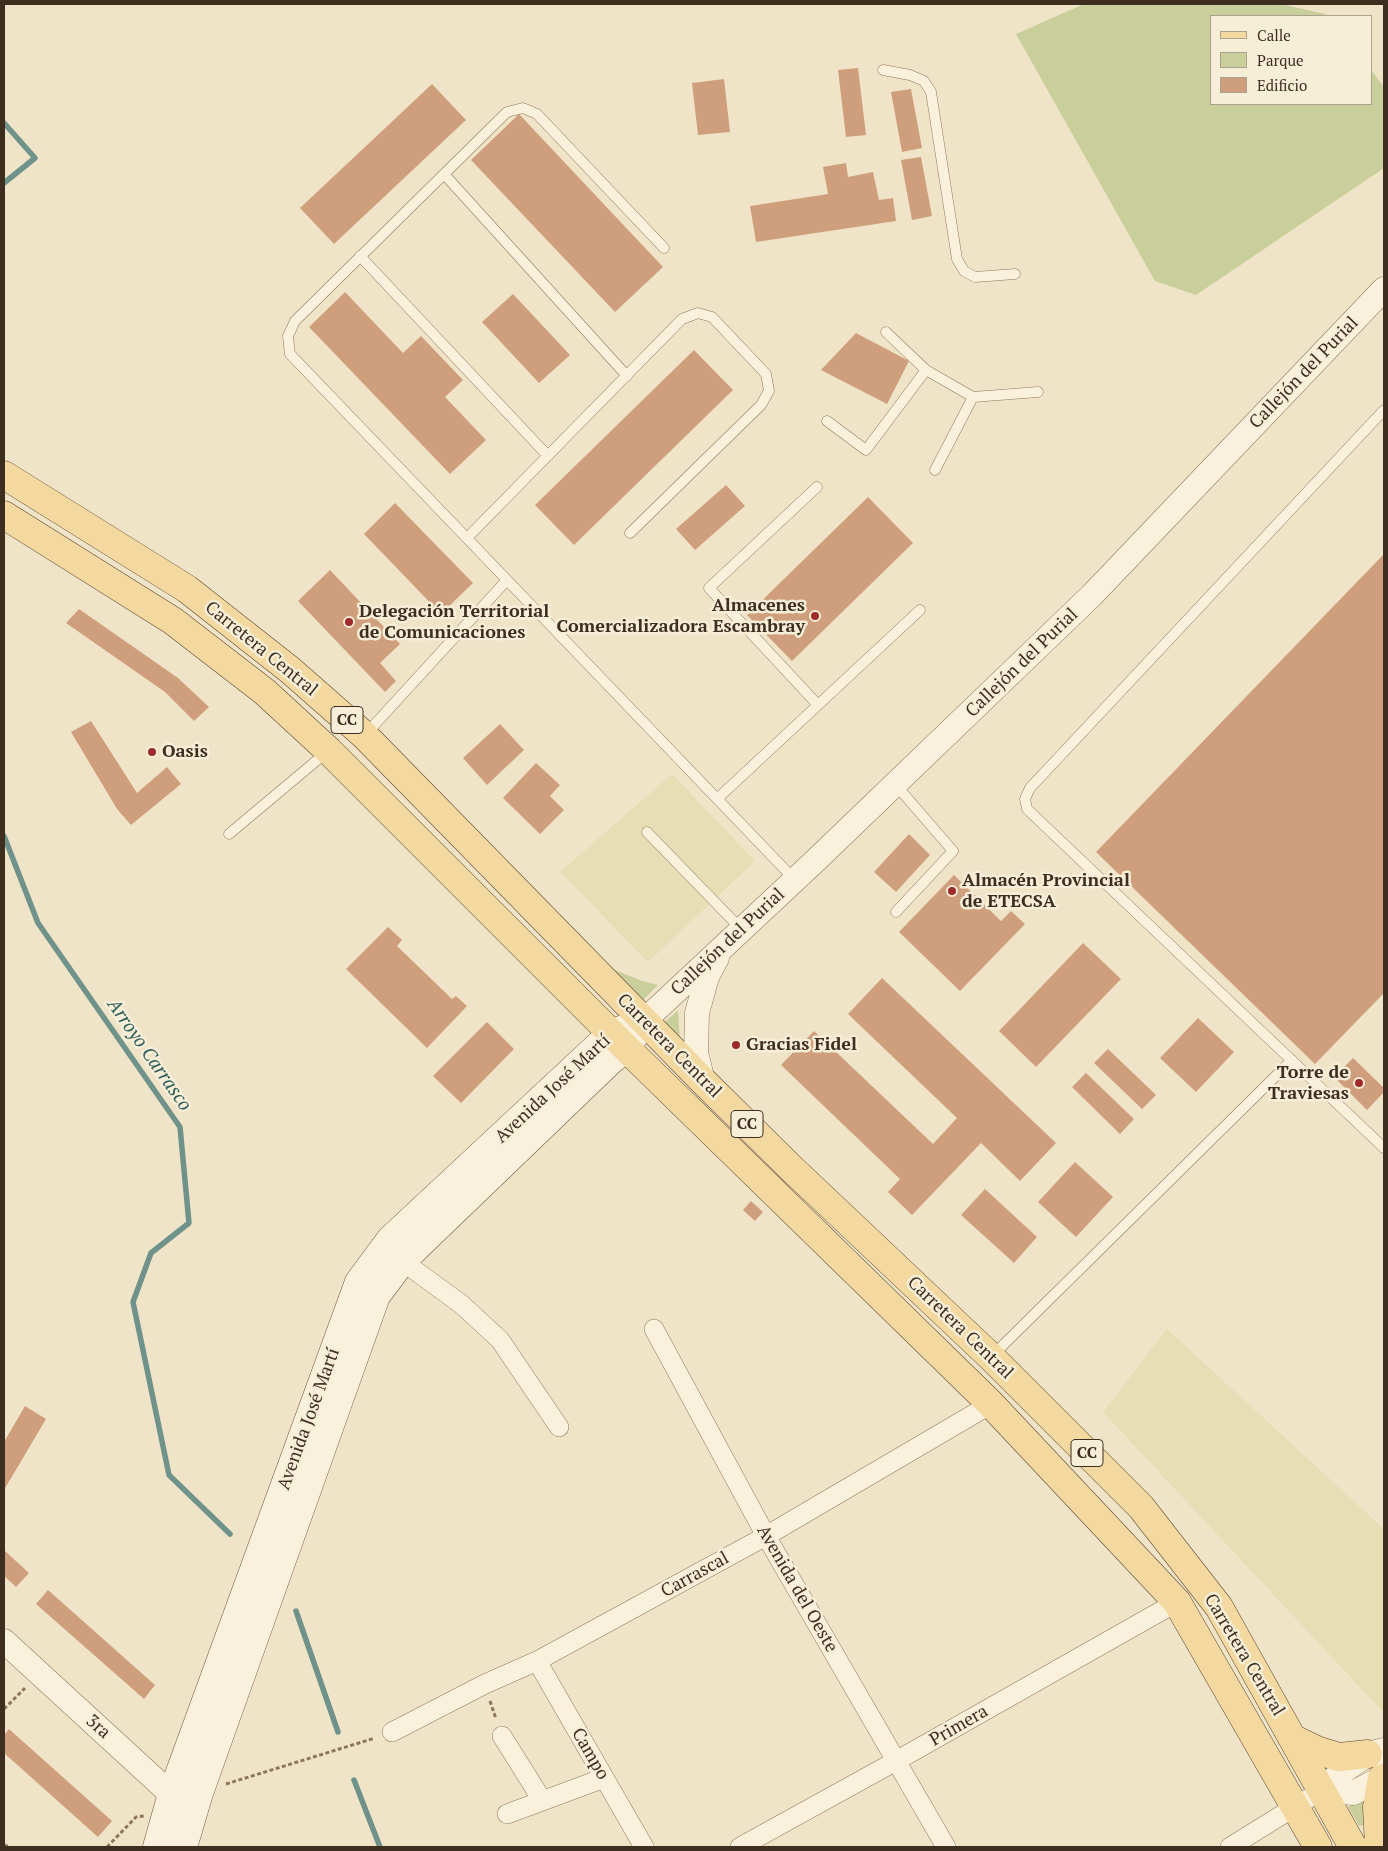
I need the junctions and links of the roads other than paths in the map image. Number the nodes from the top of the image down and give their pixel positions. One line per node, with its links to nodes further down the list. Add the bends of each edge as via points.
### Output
1 (882, 70): 5 (lane, via 924,81 931,92 957,259 964,271 976,277)
2 (444, 174): 3 (lane, via 507,112 523,108 537,114); 4 (lane); 9 (lane)
3 (664, 248)
4 (360, 256): 14 (lane); 20 (lane, via 295,321 288,336 290,354)
5 (1015, 274)
6 (1384, 289): 26 (street, Callejón del Purial, via 1092,595)
7 (886, 332): 8 (lane)
8 (926, 370): 11 (lane); 13 (lane, via 866,450)
9 (627, 376): 14 (lane); 19 (lane, via 682,319 698,313 712,317 766,374 769,391 761,404)
10 (1038, 392): 11 (lane)
11 (973, 397): 15 (lane)
12 (1384, 410): 36 (lane, via 1030,788 1025,799 1027,809)
13 (827, 421)
14 (548, 456): 20 (lane)
15 (935, 470)
16 (4, 475): 24 (main road, Carretera Central / CC, via 187,589 290,670)
17 (817, 487): 23 (lane, via 709,588)
18 (4, 515): 25 (main road, Carretera Central / CC, via 173,621 265,692)
19 (630, 533)
20 (467, 538): 21 (lane)
21 (507, 580): 24 (lane); 27 (lane)
22 (920, 610): 23 (lane)
23 (818, 705): 27 (lane)
24 (364, 735): 25 (main road); 34 (main road, Carretera Central / CC)
25 (329, 751): 29 (lane); 35 (main road, Carretera Central / CC)
26 (895, 784): 30 (street, Callejón del Purial); 31 (lane, via 953,851)
27 (717, 799): 30 (lane)
28 (647, 832): 32 (lane)
29 (229, 834)
30 (795, 880): 32 (street, Callejón del Purial)
31 (896, 912)
32 (742, 930): 33 (street, Callejón del Purial)
33 (722, 948): 34 (street, Callejón del Purial); 37 (street, via 706,977 697,1014 696,1054)
34 (644, 1021): 35 (main road, Avenida José Martí); 37 (main road, Carretera Central / CC)
35 (618, 1041): 39 (main road, Avenida José Martí, via 603,1068); 42 (main road, Carretera Central / CC); 56 (main road, Avenida José Martí, via 390,1240 359,1282)
36 (1292, 1060): 38 (lane); 41 (lane)
37 (704, 1081): 41 (main road, Carretera Central / CC)
38 (1384, 1148)
39 (402, 1261): 43 (street, via 461,1304 500,1340); 56 (main road, Avenida José Martí, via 376,1296)
40 (654, 1329): 44 (street, Avenida del Oeste)
41 (991, 1357): 50 (main road, Carretera Central / CC, via 1141,1507 1219,1607)
42 (991, 1404): 44 (street, Carrascal); 45 (main road, Carretera Central / CC)
43 (559, 1427)
44 (766, 1536): 47 (street, Carrascal); 51 (street, Avenida del Oeste)
45 (1177, 1602): 51 (street, Primera); 57 (main road, Carretera Central / CC)
46 (4, 1641): 56 (street, 3ra)
47 (537, 1661): 48 (street, Carrascal); 53 (street, Campo)
48 (392, 1732)
49 (502, 1736): 55 (street)
50 (1294, 1739): 52 (main road, via 1339,1757); 54 (main road, Carretera Central / CC)
51 (896, 1762): 62 (street, Primera); 63 (street, Avenida del Oeste)
52 (1380, 1764): 54 (street, via 1353,1793); 67 (main road)
53 (604, 1778): 55 (street); 61 (street, Campo)
54 (1322, 1790): 57 (street); 66 (main road, Carretera Central / CC)
55 (542, 1800): 58 (street)
56 (183, 1803): 59 (main road, Avenida José Martí); 60 (main road, Avenida José Martí)
57 (1294, 1806): 64 (street); 65 (main road, Carretera Central / CC)
58 (507, 1814)
59 (157, 1847)
60 (183, 1847)
61 (644, 1847)
62 (740, 1847)
63 (946, 1847)
64 (1230, 1847)
65 (1318, 1847)
66 (1353, 1847)
67 (1379, 1847)

